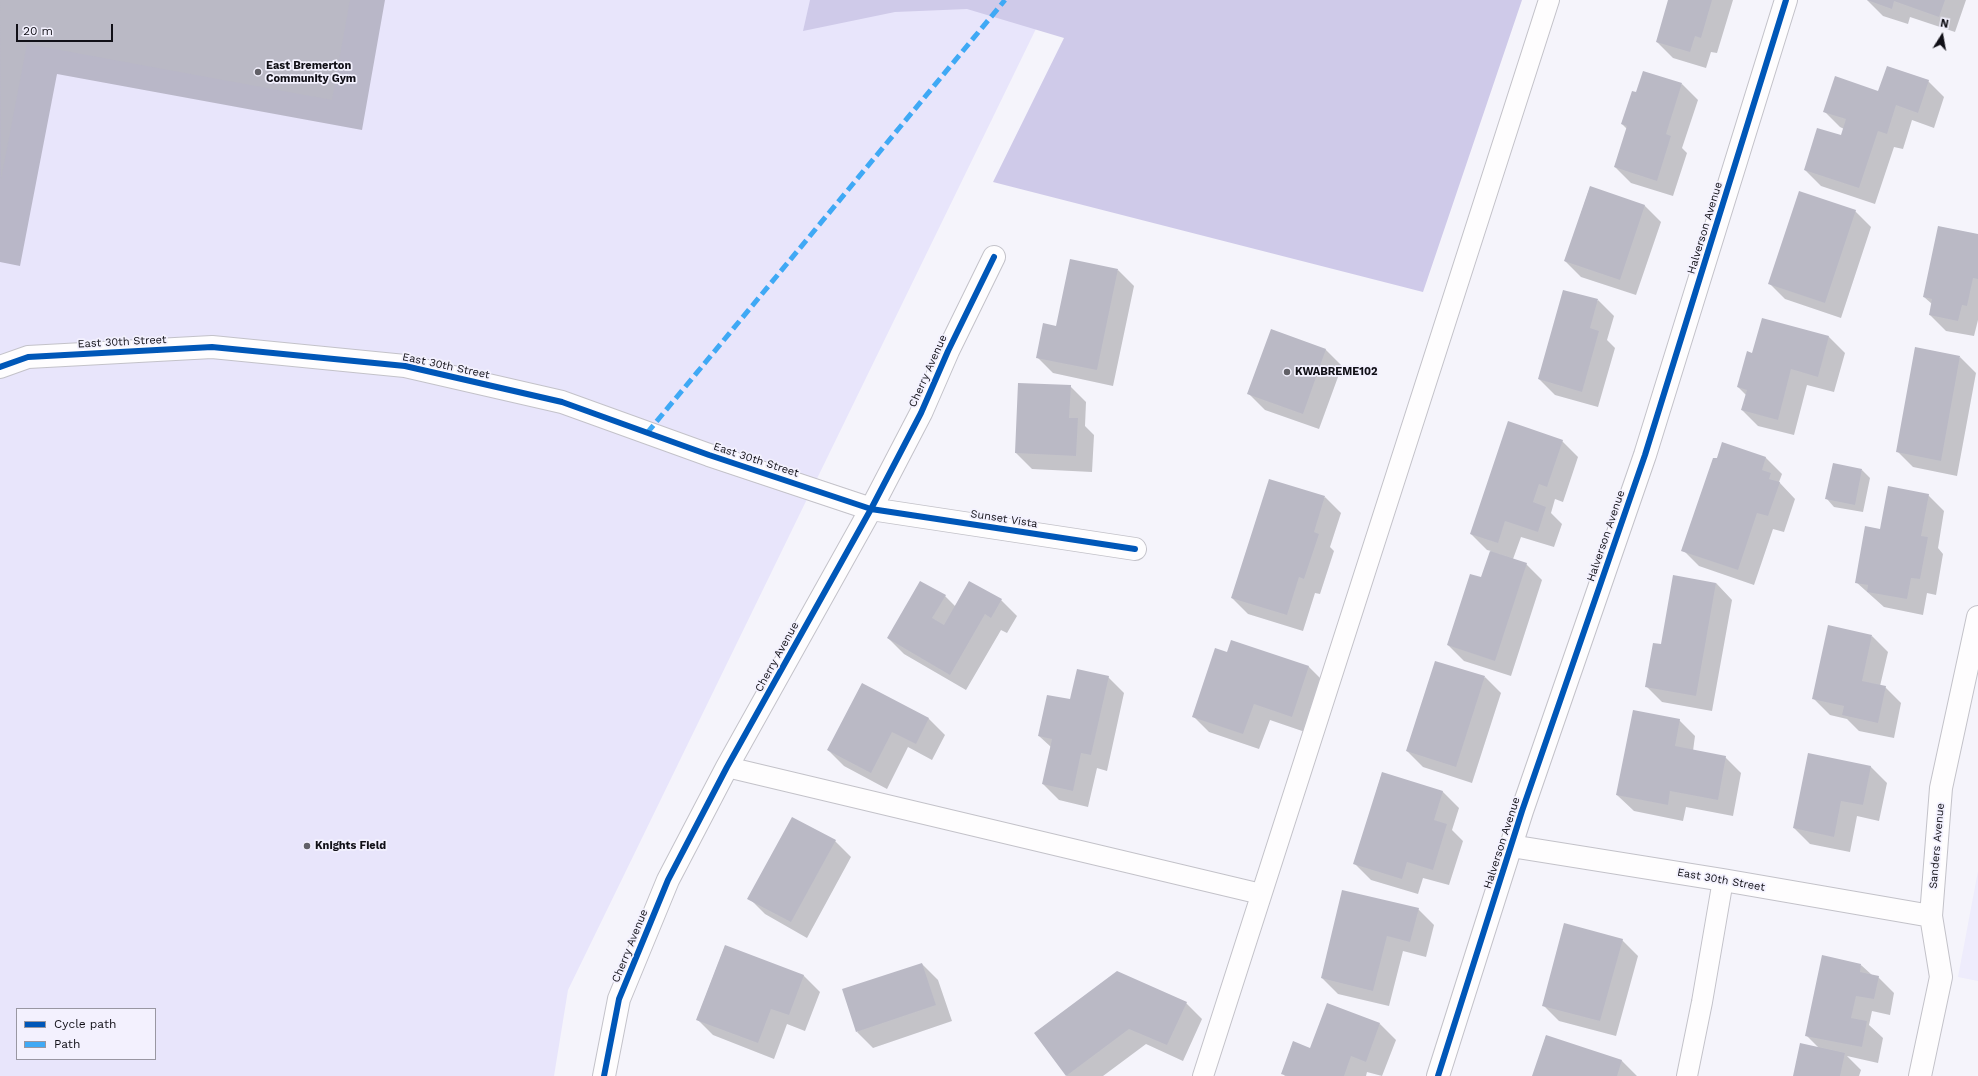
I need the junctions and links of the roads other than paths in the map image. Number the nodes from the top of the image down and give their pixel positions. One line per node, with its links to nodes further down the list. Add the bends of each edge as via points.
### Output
1 (1550, 0): 11 (lane)
2 (1786, 0): 9 (street, Halverson Avenue, via 1645,454)
3 (994, 257): 5 (street, Cherry Avenue, via 921,413)
4 (0, 367): 5 (street, East 30th Street, via 28,357 212,347 405,366 562,402 710,456)
5 (871, 509): 6 (street, Sunset Vista); 8 (street, Cherry Avenue)
6 (1134, 549)
7 (1978, 617): 12 (street, Sanders Avenue, via 1941,788)
8 (727, 767): 11 (lane); 13 (street, Cherry Avenue, via 668,880 619,999)
9 (1511, 846): 10 (street, East 30th Street); 15 (street, Halverson Avenue)
10 (1723, 880): 12 (street, East 30th Street); 16 (lane)
11 (1261, 894): 14 (lane)
12 (1931, 916): 17 (street, Sanders Avenue, via 1941,977)
13 (604, 1076)
14 (1203, 1076)
15 (1438, 1076)
16 (1687, 1076)
17 (1920, 1076)

